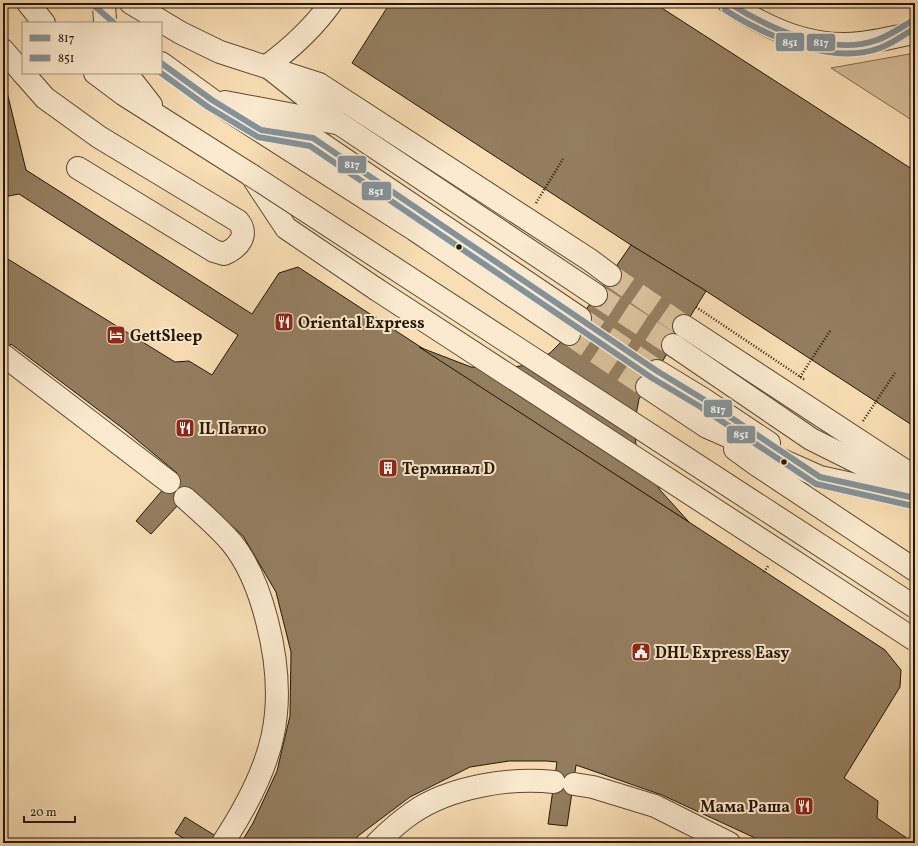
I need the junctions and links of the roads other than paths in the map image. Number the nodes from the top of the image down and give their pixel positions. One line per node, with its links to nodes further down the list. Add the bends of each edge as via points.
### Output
1 (28, 3): 8 (street)
2 (92, 3): 10 (street)
3 (104, 3): 9 (street, bridge)
4 (131, 3): 15 (street, via 181,33 220,52)
5 (331, 3): 15 (street)
6 (729, 3): 12 (street, via 769,27 817,42 840,44)
7 (915, 19): 12 (street)
8 (43, 22)
9 (105, 22)
10 (113, 22)
11 (915, 33): 12 (street)
12 (878, 40)
13 (3, 50): 16 (street)
14 (162, 64): 20 (street)
15 (267, 66): 21 (street); 25 (street, via 319,84)
16 (22, 72)
17 (24, 74): 23 (street, via 45,98 99,137 238,221 244,230 243,236 235,249 224,254 214,251)
18 (96, 74): 22 (street, via 123,94)
19 (127, 74): 22 (street, via 146,100)
20 (212, 100): 21 (street); 27 (street, via 261,130 313,138)
21 (340, 124): 26 (street)
22 (183, 130): 24 (street)
23 (78, 168)
24 (251, 175): 39 (street, bridge); 40 (street, bridge, via 286,228 294,235)
25 (610, 275)
26 (596, 295)
27 (574, 326)
28 (684, 326): 33 (street)
29 (673, 345): 34 (street, via 811,439 863,465)
30 (3, 355): 35 (street)
31 (707, 427): 32 (street); 32 (street, via 652,379 703,399); 38 (street, via 757,465)
32 (820, 477): 37 (street)
33 (915, 477)
34 (915, 481)
35 (169, 482)
36 (185, 498): 41 (street, via 231,543 251,574 261,598 277,672 278,710 275,734 267,762 254,793)
37 (915, 498)
38 (915, 570)
39 (915, 607)
40 (915, 640)
41 (224, 842)
42 (377, 843): 43 (street, via 412,812 445,796 472,788 509,782 541,781 593,787 655,806)
43 (729, 843)

